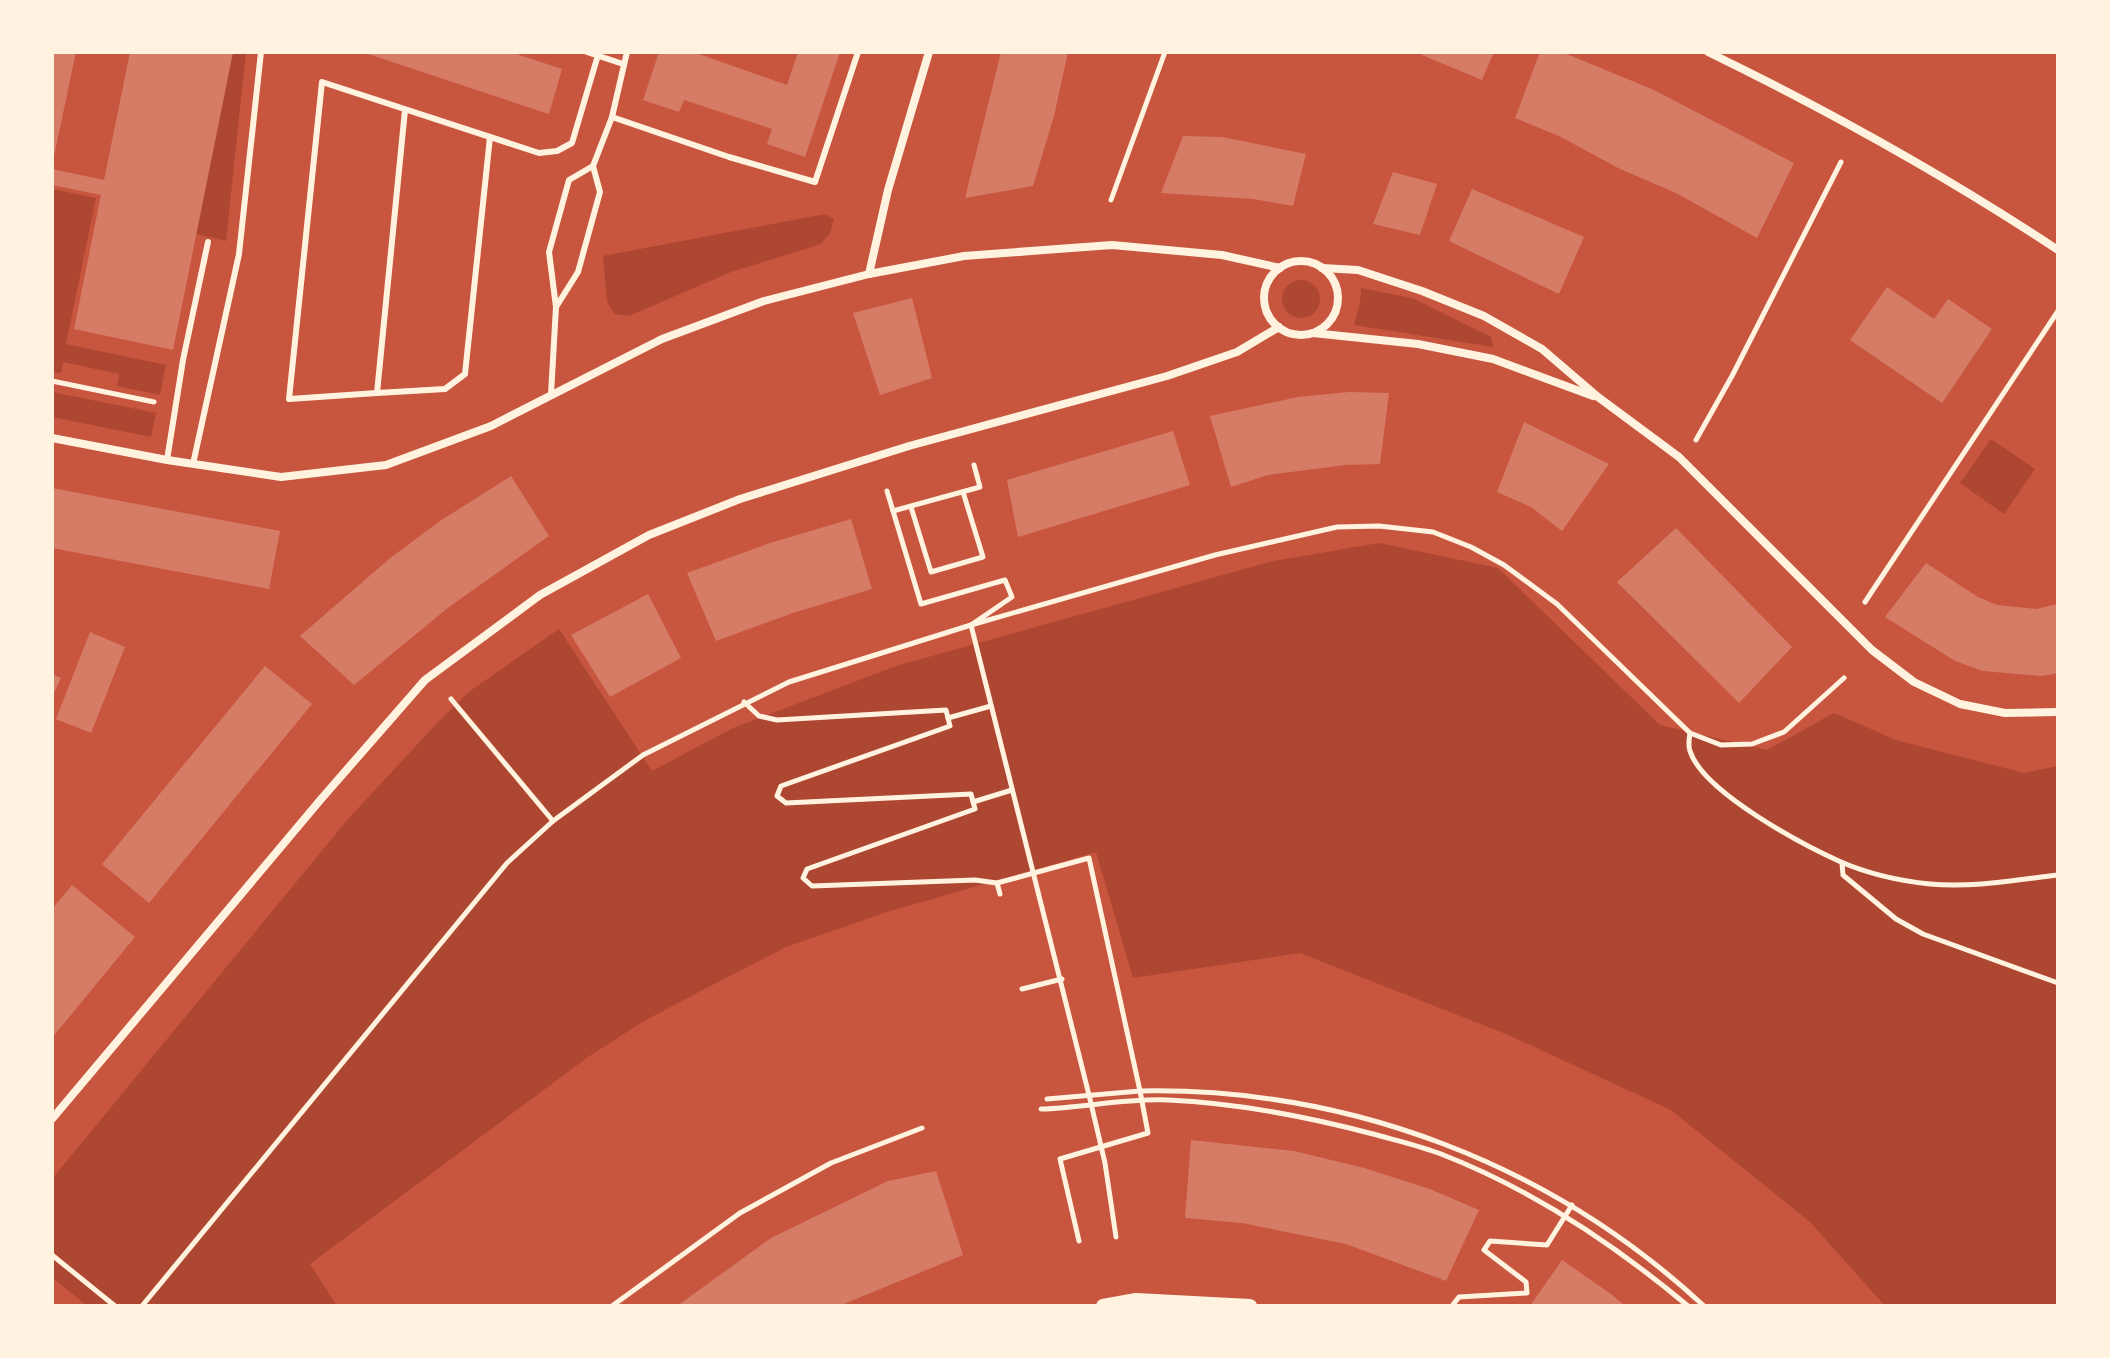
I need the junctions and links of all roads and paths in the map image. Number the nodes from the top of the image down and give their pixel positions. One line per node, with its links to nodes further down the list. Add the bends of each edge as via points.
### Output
1 (261, 52): 33 (lane, via 239,254)
2 (587, 52): 8 (lane)
3 (627, 52): 9 (lane)
4 (858, 52): 11 (lane, via 815,182)
5 (929, 52): 20 (street)
6 (1165, 52): 15 (path)
7 (1708, 52): 17 (street, via 1858,128)
8 (598, 55): 9 (lane); 12 (lane, via 572,143 539,153)
9 (623, 64): 11 (lane)
10 (405, 110): 12 (lane); 26 (lane); 26 (lane, via 322,82 289,399)
11 (612, 117): 14 (lane)
12 (490, 137): 26 (lane, via 465,374 445,389)
13 (1841, 162): 31 (path)
14 (593, 166): 21 (lane, via 600,192 578,272); 21 (lane, via 569,180 558,215 549,252)
15 (1111, 200)
16 (208, 242): 32 (lane)
17 (2058, 250)
18 (1280, 268): 19 (street, via 1303,262); 20 (street, via 1222,255 1112,245 964,256); 23 (street, via 1270,278 1264,298)
19 (1322, 268): 24 (street, via 1336,285 1337,306 1328,323); 28 (street, via 1358,270 1484,316 1542,349)
20 (869, 274): 27 (street, via 764,301 662,339)
21 (556, 307): 27 (lane)
22 (2058, 311): 39 (path)
23 (1279, 327): 24 (street, via 1299,335); 65 (street, via 1237,352 1167,376 909,446 740,499 649,535 540,595 425,680)
24 (1313, 333): 28 (street, via 1418,344 1493,359)
25 (52, 381): 29 (path)
26 (377, 393)
27 (551, 394): 33 (street, via 491,426 386,465 281,477)
28 (1598, 397): 45 (street, via 1679,457 1872,650 1914,682 1960,704 2005,713)
29 (154, 402)
30 (52, 438): 32 (street)
31 (1696, 440)
32 (167, 460): 33 (street)
33 (193, 464)
34 (974, 465): 36 (path, via 980,487)
35 (887, 491): 38 (path)
36 (963, 492): 37 (path); 37 (path, via 983,557 931,572)
37 (911, 507): 38 (path)
38 (893, 511): 40 (path, via 921,604 1005,580 1012,597)
39 (1865, 602)
40 (971, 625): 43 (path, via 789,682); 44 (path); 47 (path, via 1215,555 1337,527 1433,532 1504,565 1557,604)
41 (1844, 678): 47 (path, via 1784,732 1752,744 1721,745)
42 (451, 699): 50 (path)
43 (744, 702): 46 (path, via 769,719 946,710); 50 (path, via 643,755)
44 (991, 706): 46 (path); 48 (path)
45 (2058, 712)
46 (948, 718): 49 (path, via 950,726 781,786 777,796 786,803 971,794)
47 (1690, 733): 51 (path, via 1689,749 1697,765 1720,789)
48 (1012, 790): 49 (path); 52 (path)
49 (973, 802): 54 (path, via 975,809 807,869 803,878 812,886)
50 (553, 821): 74 (path, via 507,863 443,938)
51 (1842, 862): 53 (path, via 1901,881 1962,886); 57 (path, via 1843,875 1896,919 1923,934)
52 (1034, 873): 54 (path); 56 (path); 59 (path, via 1089,858)
53 (2058, 875)
54 (997, 883): 55 (path)
55 (1000, 894)
56 (1062, 979): 58 (path); 60 (path)
57 (2058, 983)
58 (1022, 989)
59 (1140, 1091): 60 (path); 62 (path); 68 (path, via 1195,1090 1286,1101 1374,1120 1482,1159)
60 (1089, 1095): 61 (path); 63 (path)
61 (1047, 1099)
62 (1142, 1100): 63 (path); 67 (path, via 1148,1133); 69 (path, via 1322,1120 1439,1153)
63 (1091, 1105): 64 (path); 67 (path)
64 (1041, 1109)
65 (52, 1119)
66 (922, 1128): 75 (path, via 831,1163 740,1213)
67 (1101, 1147): 70 (path); 71 (path, via 1060,1159)
68 (1572, 1205): 69 (path); 80 (path, via 1650,1259)
69 (1565, 1217): 78 (path, via 1547,1245 1490,1241 1484,1250 1526,1282 1527,1293 1459,1297); 79 (path)
70 (1116, 1237)
71 (1079, 1241)
72 (52, 1255): 73 (path)
73 (115, 1306)
74 (142, 1306)
75 (612, 1306)
76 (1103, 1306): 77 (street, via 1136,1300)
77 (1250, 1306)
78 (1452, 1306)
79 (1688, 1306)
80 (1704, 1306)

